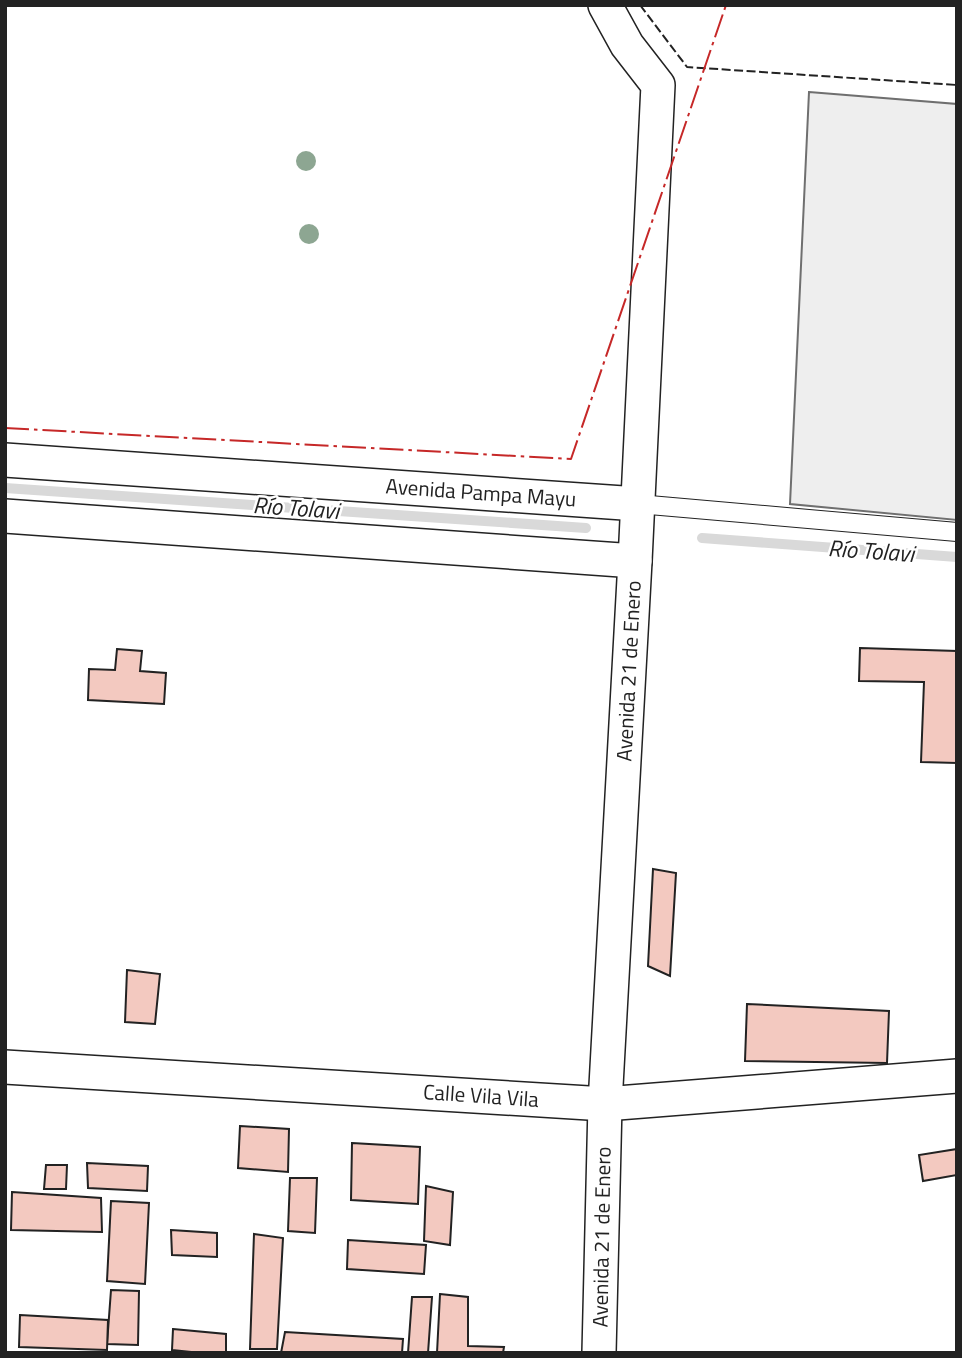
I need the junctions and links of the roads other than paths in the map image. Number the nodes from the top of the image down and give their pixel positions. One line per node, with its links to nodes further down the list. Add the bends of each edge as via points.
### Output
1 (605, 5): 3 (street, Avenida 21 de Enero, via 658,85)
2 (5, 460): 3 (street, Avenida Pampa Mayu)
3 (638, 504): 5 (lane, Avenida Pampa Mayu); 6 (street, Avenida 21 de Enero)
4 (5, 516): 6 (street)
5 (957, 532)
6 (635, 561): 9 (street, Avenida 21 de Enero)
7 (5, 1067): 9 (street, Calle Vila Vila)
8 (957, 1076): 9 (street, Calle Vila Vila)
9 (605, 1104): 10 (street, Avenida 21 de Enero)
10 (599, 1353)

